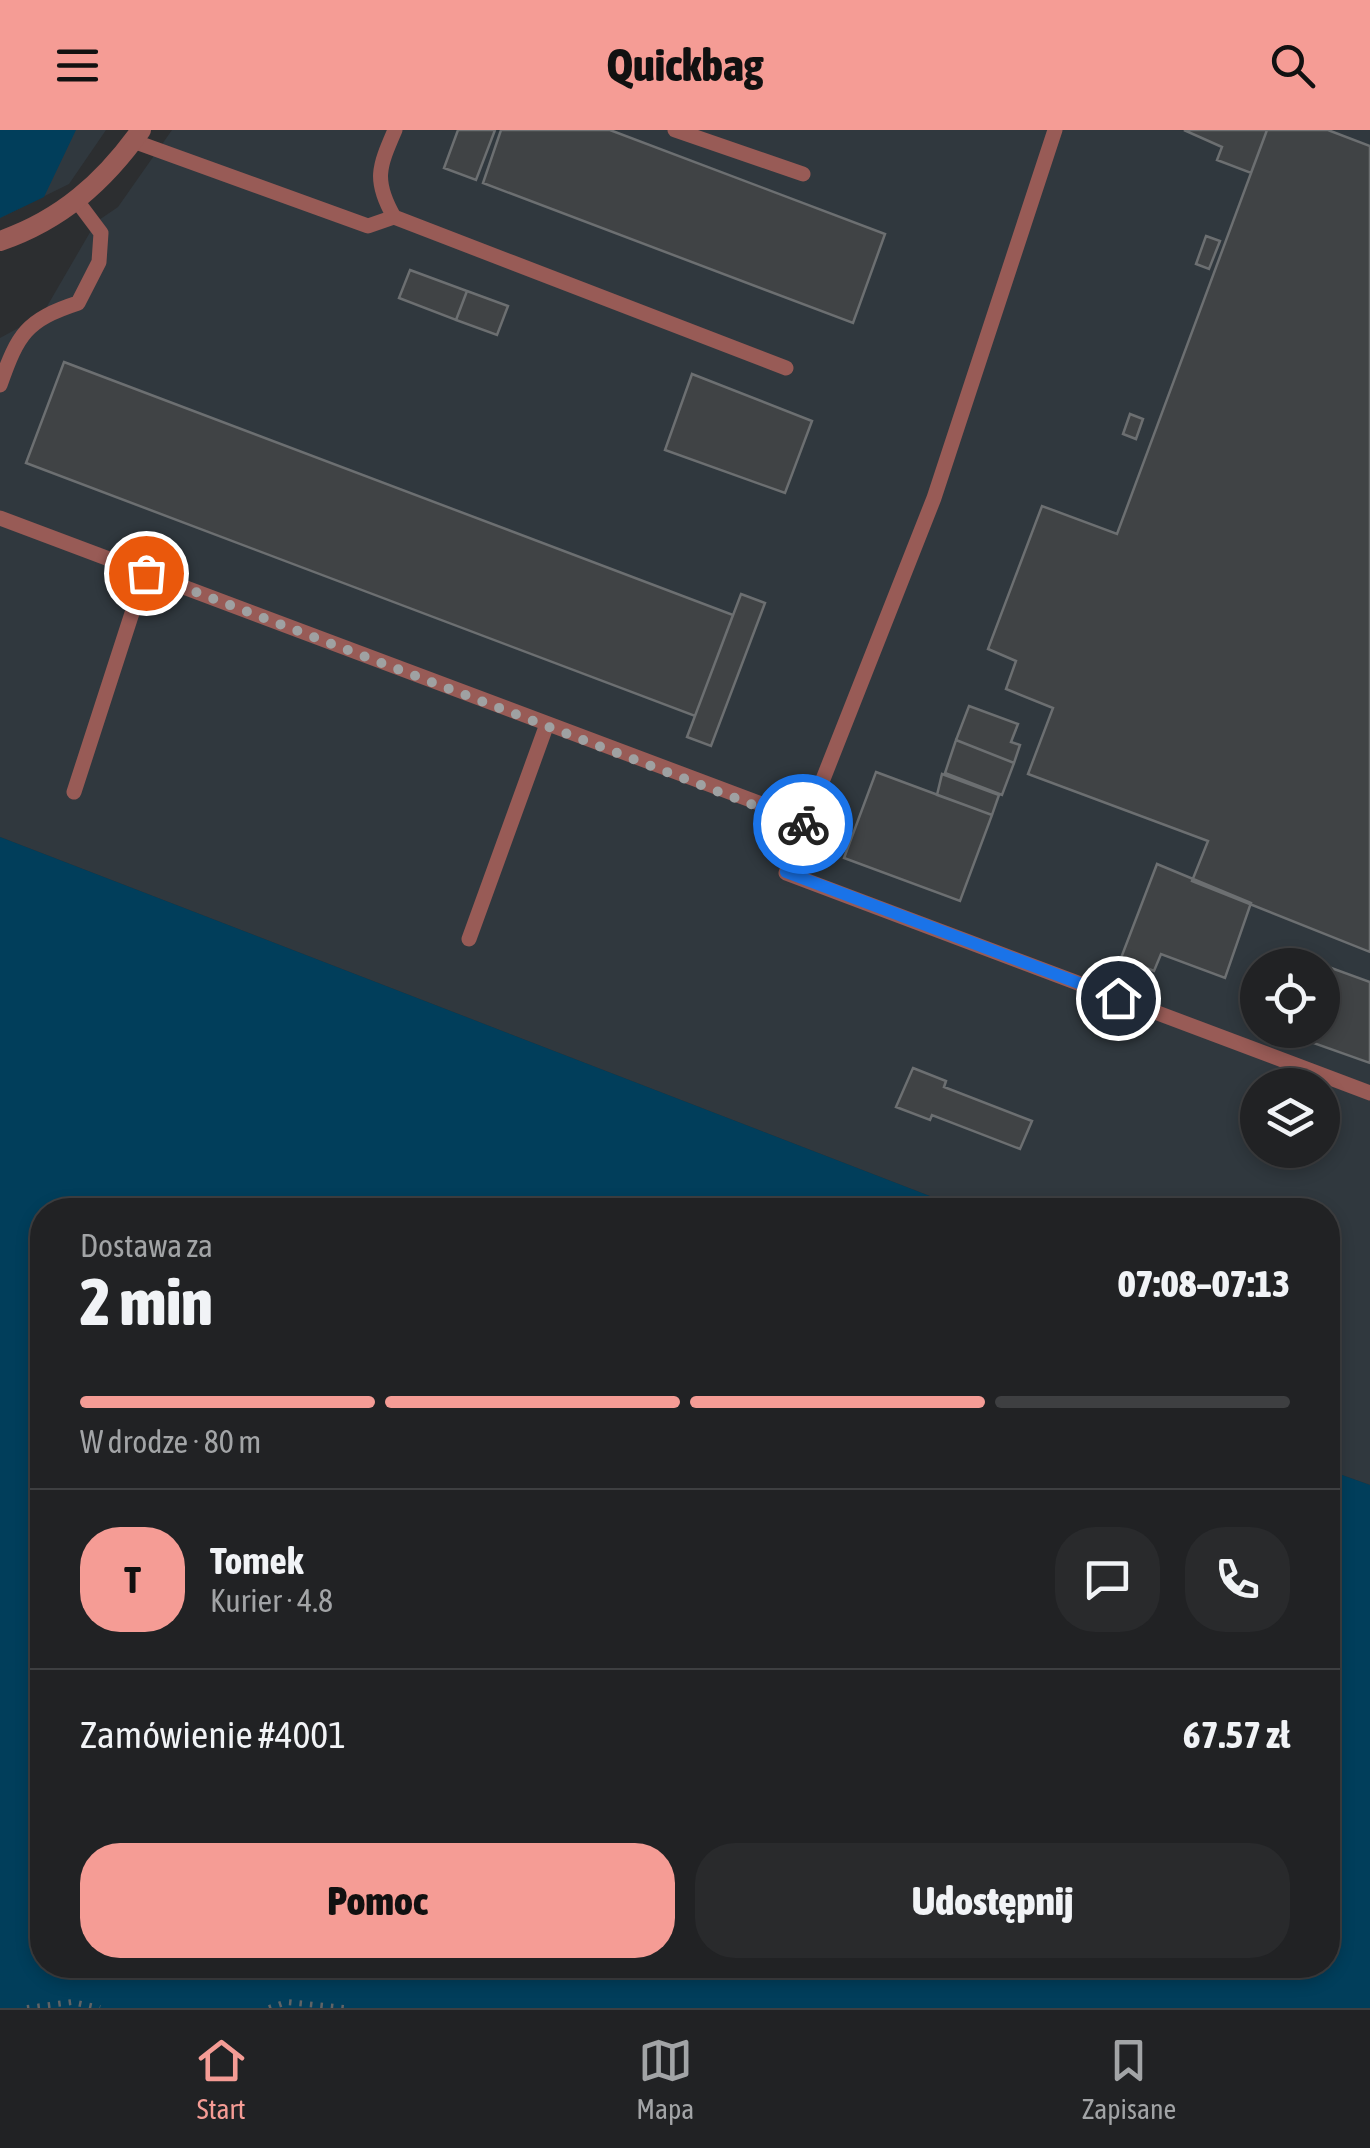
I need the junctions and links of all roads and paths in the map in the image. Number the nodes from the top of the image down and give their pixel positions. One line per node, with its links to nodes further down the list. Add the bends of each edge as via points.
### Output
1 (395, 130): 7 (lane, via 378,168)
2 (675, 130): 5 (lane)
3 (1055, 130): 15 (lane, via 934,498)
4 (137, 135): 6 (street, via 110,174); 7 (lane, via 368,226)
5 (803, 174)
6 (77, 201): 8 (street); 10 (lane, via 101,233 99,262 78,303 42,315 16,340)
7 (394, 217): 9 (lane)
8 (0, 242)
9 (786, 368)
10 (0, 386)
11 (0, 518): 12 (lane)
12 (146, 573): 13 (lane); 14 (lane)
13 (547, 724): 15 (lane); 16 (lane)
14 (74, 792)
15 (804, 820): 17 (lane, via 786,872)
16 (470, 939)
17 (1370, 1093)
18 (27, 2008): 19 (path, via 72,2002)
19 (100, 2008)
20 (269, 2008): 21 (path, via 287,2002)
21 (345, 2008)

